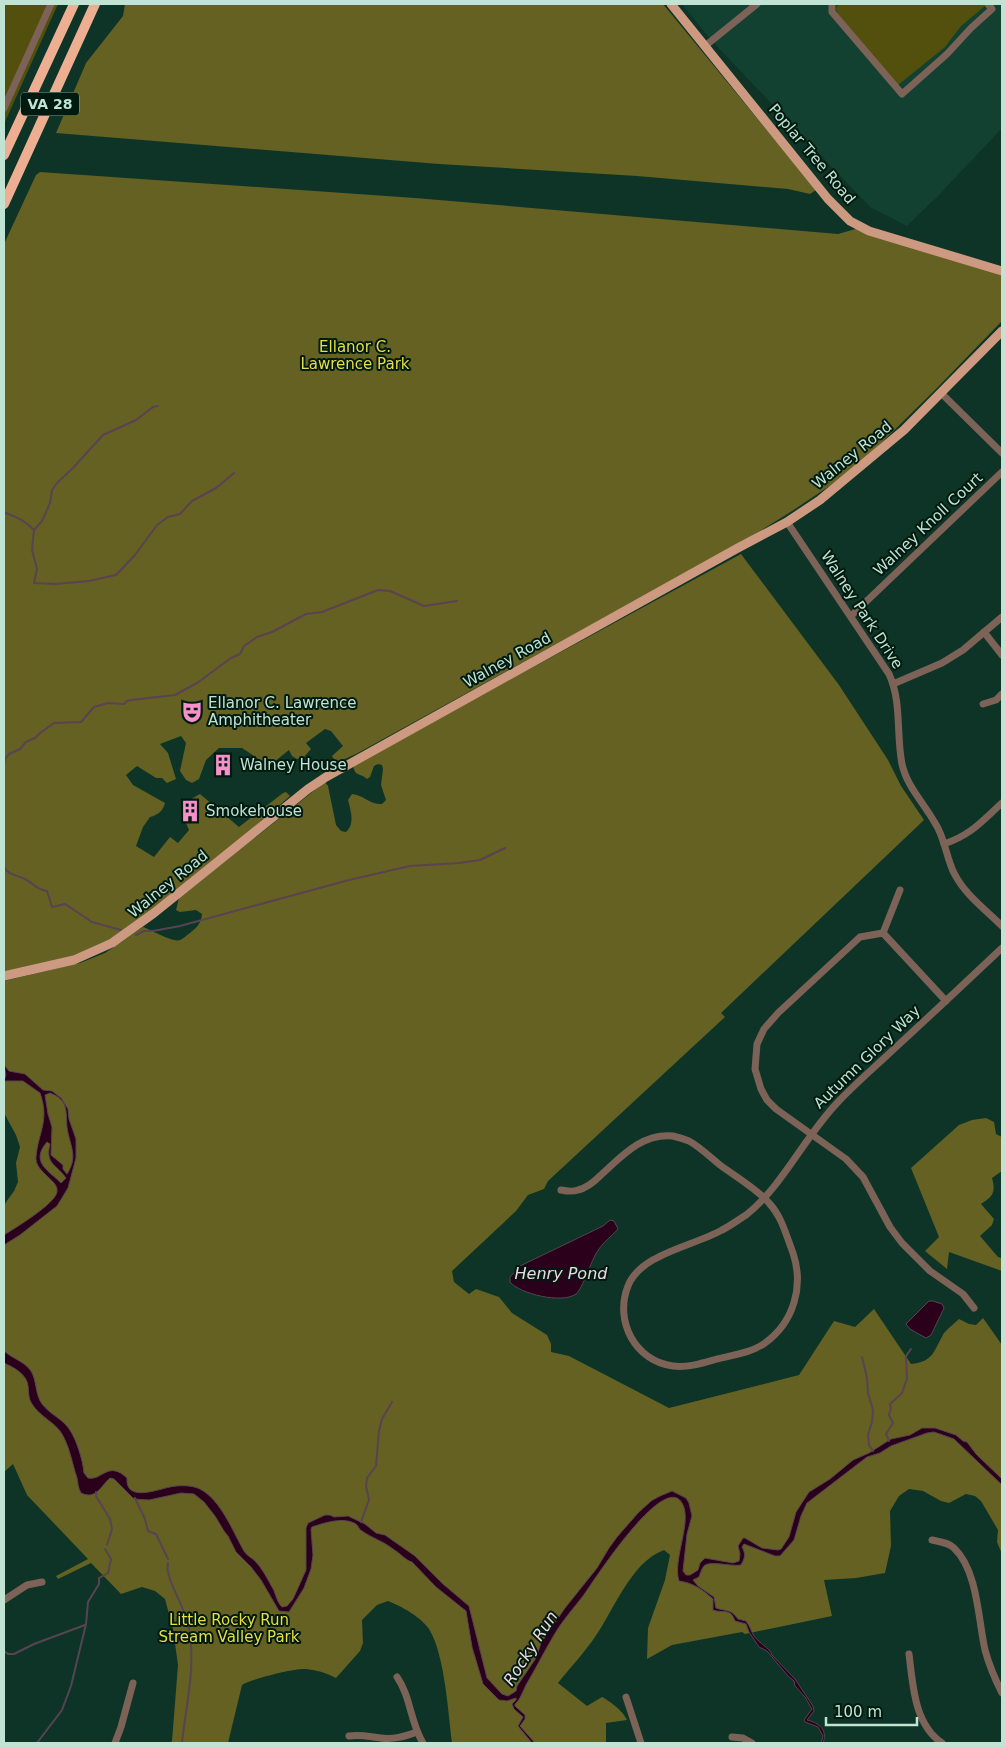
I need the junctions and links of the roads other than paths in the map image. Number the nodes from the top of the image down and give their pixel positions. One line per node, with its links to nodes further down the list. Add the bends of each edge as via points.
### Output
1 (51, 4): 9 (street)
2 (74, 4): 10 (highway, VA 28)
3 (95, 4): 11 (highway, VA 28)
4 (671, 4): 8 (main road, Poplar Tree Road)
5 (756, 4): 8 (street)
6 (832, 4): 7 (street, via 832,12 902,94 992,9)
7 (988, 4)
8 (705, 46): 12 (main road, Poplar Tree Road, via 828,199 850,220 883,236)
9 (4, 108)
10 (4, 155)
11 (4, 204)
12 (1002, 271)
13 (1002, 331): 14 (main road, Walney Road)
14 (941, 393): 15 (street); 17 (main road, Walney Road, via 904,430 820,500)
15 (1002, 453)
16 (1002, 472): 18 (street, Walney Knoll Court)
17 (787, 522): 18 (street, Walney Park Drive); 31 (main road, Walney Road, via 326,777 112,943 74,960)
18 (850, 616): 22 (street, Walney Park Drive, via 884,665)
19 (1002, 617): 20 (street)
20 (984, 632): 21 (street); 22 (street, via 942,663)
21 (1002, 654)
22 (893, 684): 26 (street, Walney Park Drive, via 906,774 912,789 936,824)
23 (1002, 694): 24 (street, via 996,700)
24 (983, 704)
25 (1002, 803): 26 (street, via 970,833)
26 (944, 844): 28 (street, Walney Park Drive, via 954,873 963,887)
27 (900, 890): 29 (street)
28 (1002, 926)
29 (883, 933): 32 (street); 33 (street, via 860,937 778,1013 764,1029 757,1044 754,1069 760,1089 776,1109)
30 (1002, 948): 32 (street, Autumn Glory Way)
31 (4, 976)
32 (946, 1001): 33 (street, Autumn Glory Way, via 838,1102)
33 (811, 1134): 35 (street, Autumn Glory Way); 36 (street, via 856,1168 902,1243 930,1271 963,1294)
34 (561, 1190): 35 (street, via 576,1191 587,1186 644,1140 674,1136 689,1141)
35 (765, 1198): 35 (street, Autumn Glory Way, via 722,1231 657,1258 637,1272 629,1283 623,1316 627,1332 640,1351 671,1366 686,1367 746,1352 764,1344 777,1333 789,1315 798,1282 796,1264 782,1222)
36 (974, 1308)
37 (932, 1540): 43 (street, via 952,1546 966,1566 972,1581 987,1658)
38 (42, 1582): 39 (street, via 27,1585)
39 (4, 1600)
40 (909, 1654): 52 (street, via 921,1718)
41 (397, 1677): 45 (street, via 405,1688)
42 (133, 1683): 48 (street)
43 (1002, 1693)
44 (626, 1697): 50 (street)
45 (417, 1732): 46 (street, via 393,1738); 49 (street)
46 (349, 1736)
47 (732, 1737): 51 (street)
48 (114, 1743)
49 (423, 1743)
50 (641, 1743)
51 (752, 1743)
52 (942, 1743)

